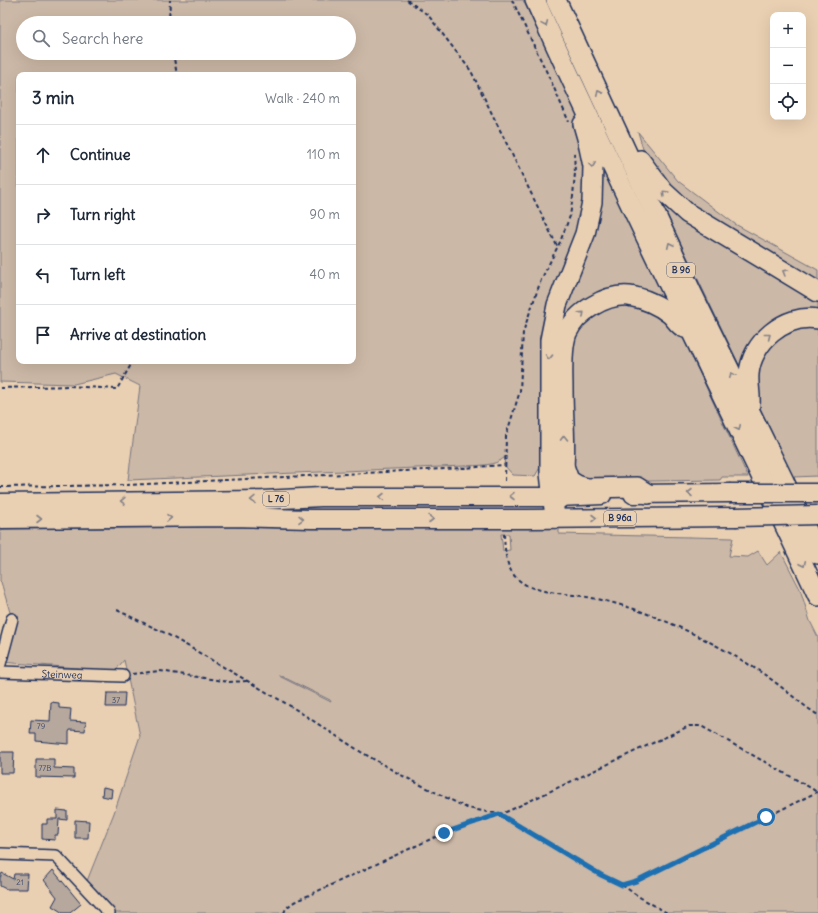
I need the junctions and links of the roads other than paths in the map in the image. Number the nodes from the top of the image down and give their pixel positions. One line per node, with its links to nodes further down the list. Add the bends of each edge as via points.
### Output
1 (535, 0): 3 (highway, B 96, one-way to 3)
2 (556, 0): 4 (highway, B 96, one-way to 2)
3 (556, 47): 7 (highway, B 96); 12 (highway, one-way to 12, via 588,138 593,184 586,234 557,305 550,340 550,465)
4 (615, 128): 5 (highway, one-way to 4, via 687,213 663,191 640,161 629,140); 8 (highway, B 96, one-way to 4)
5 (818, 292)
6 (818, 320): 8 (highway, one-way to 6, via 749,374 752,358 763,339 799,320)
7 (690, 330): 9 (highway, one-way to 7, via 562,357 567,333 578,317 591,306 609,298 628,296 661,308 681,327); 18 (highway, B 96, one-way to 18)
8 (749, 410): 17 (highway, B 96)
9 (564, 466): 11 (highway, via 569,480 586,488 637,487); 12 (highway)
10 (818, 493): 11 (main road, one-way to 11, bridge)
11 (648, 494): 12 (main road)
12 (555, 496): 13 (main road, L 76, one-way to 13); 15 (highway)
13 (0, 503)
14 (818, 515): 15 (main road, B 96a, one-way to 14, bridge)
15 (555, 518): 16 (main road, L 76, one-way to 15)
16 (0, 519)
17 (818, 554)
18 (818, 596)
19 (12, 620): 20 (street)
20 (0, 665): 21 (street, Steinweg)
21 (123, 676)
22 (0, 854): 23 (street, via 56,856)
23 (109, 913)

